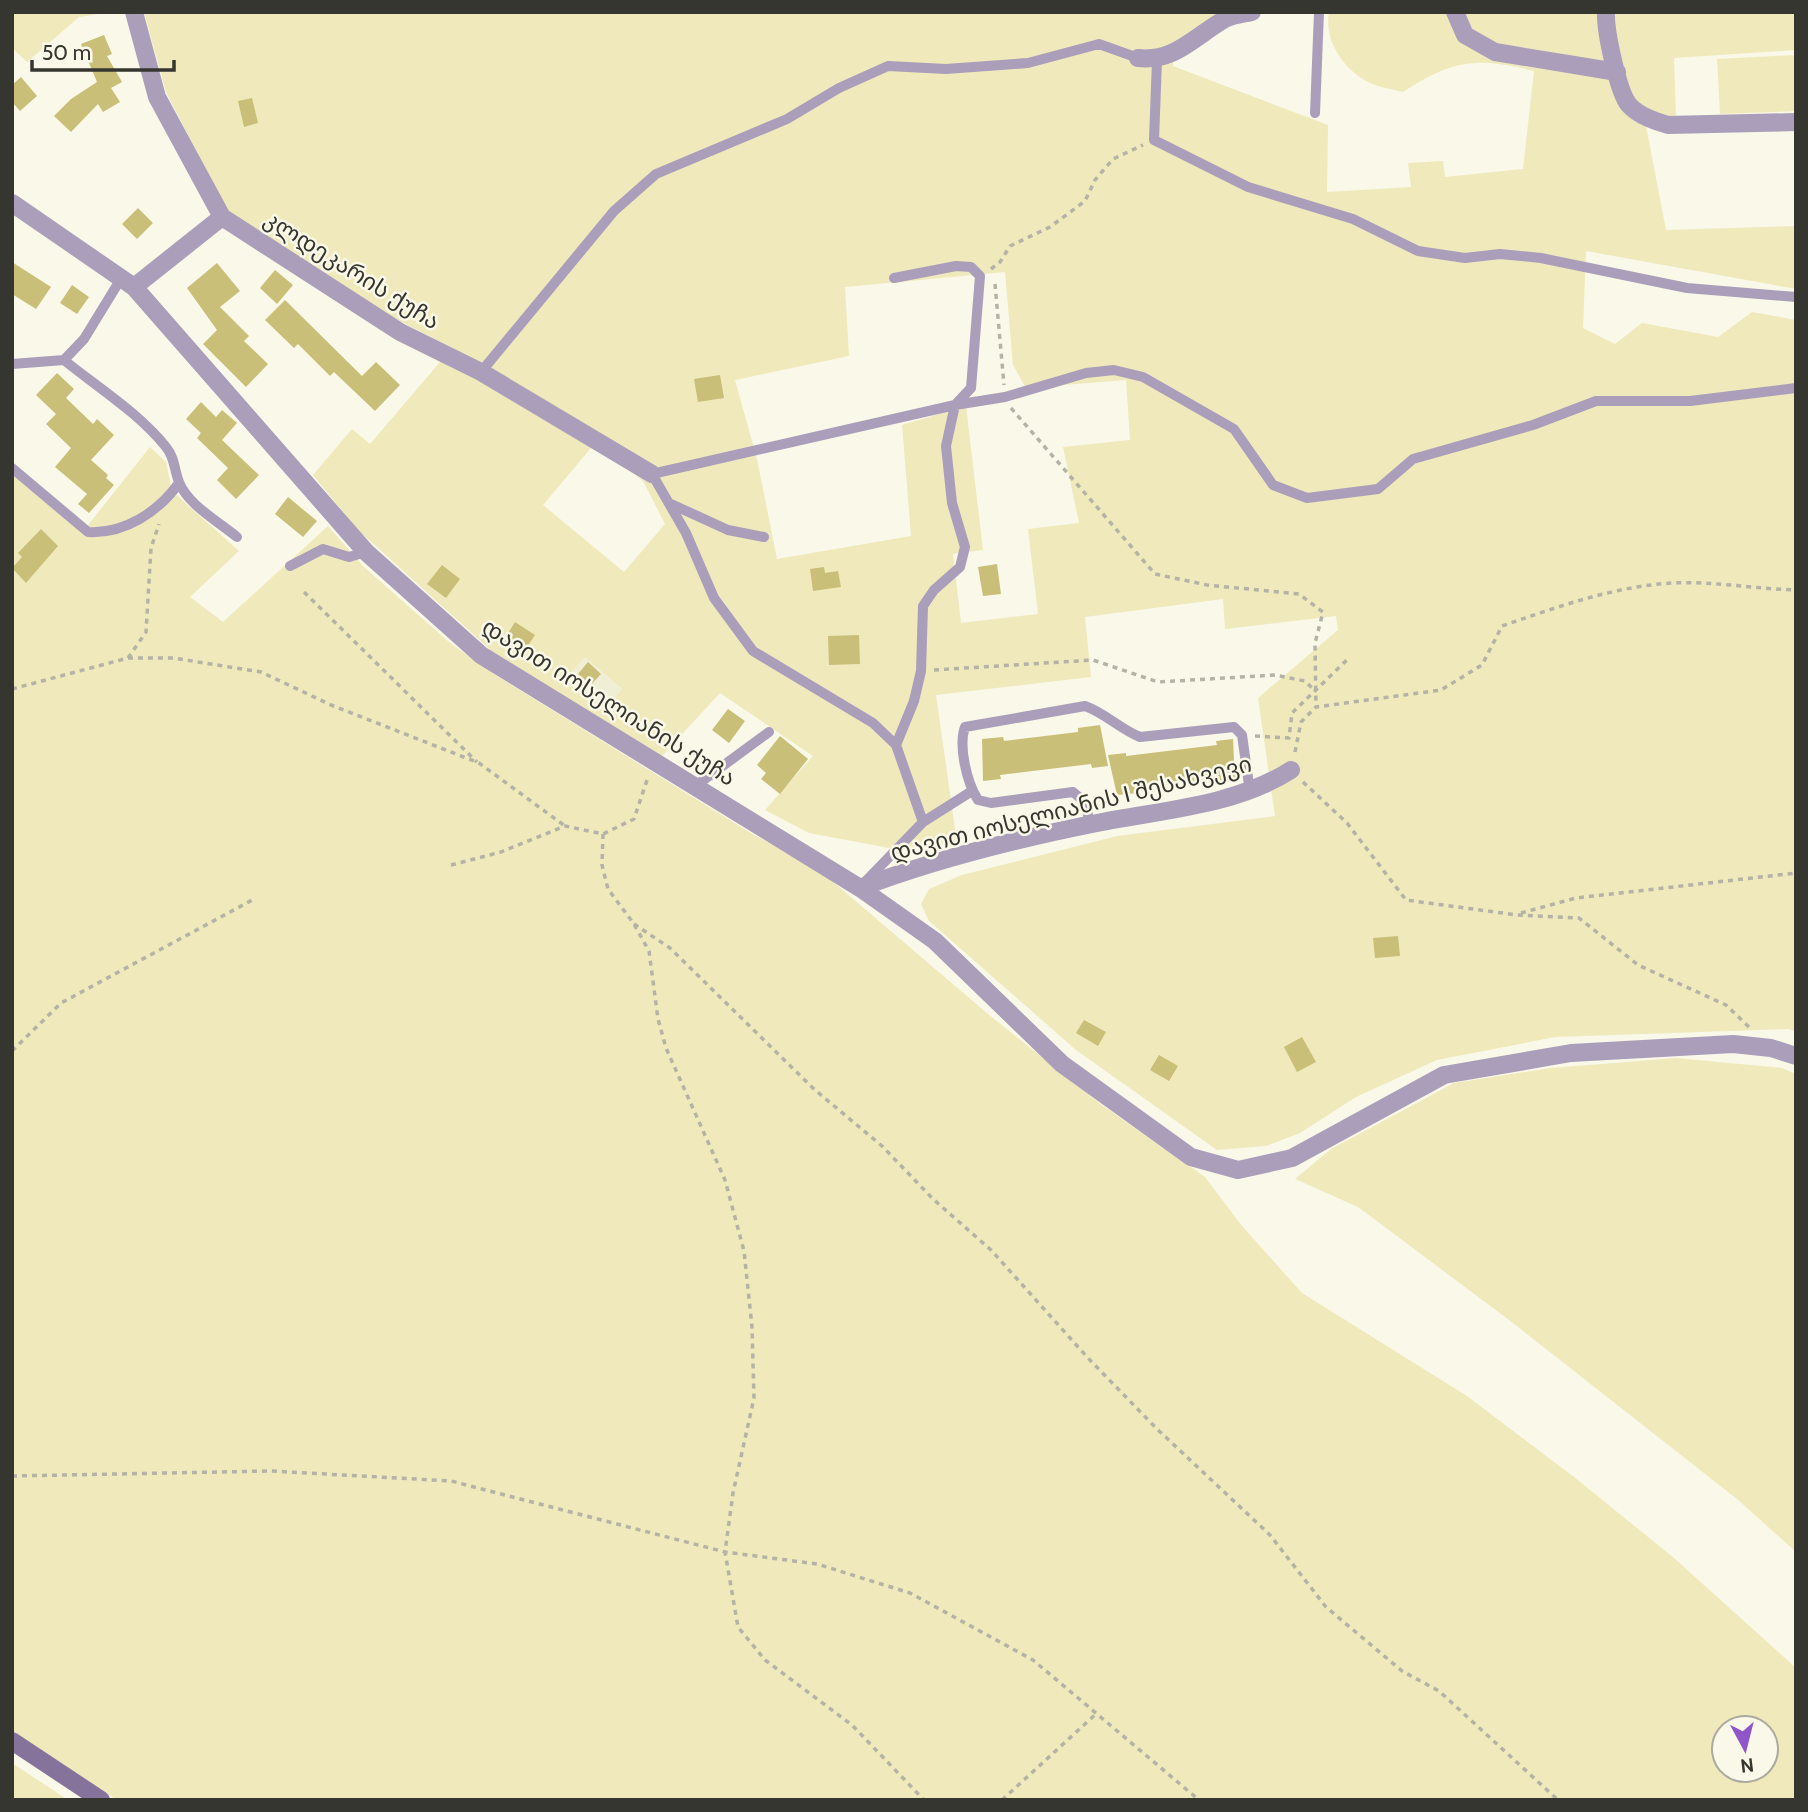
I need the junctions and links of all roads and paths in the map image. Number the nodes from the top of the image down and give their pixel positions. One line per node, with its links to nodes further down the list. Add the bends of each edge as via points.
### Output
1 (134, 12): 13 (street, კლდეკარის ქუჩა, via 157,97)
2 (1252, 12): 7 (street, via 1227,18)
3 (1319, 12): 9 (lane)
4 (1455, 12): 8 (street, via 1465,35 1495,52)
5 (1606, 12): 8 (street)
6 (1138, 58): 7 (street); 21 (lane, via 1100,44 1028,62 946,69 888,66 787,119 656,174 614,211)
7 (1157, 60): 11 (lane)
8 (1617, 72): 10 (street, via 1628,104 1650,120 1668,125)
9 (1315, 113)
10 (1796, 122)
11 (1154, 140): 14 (path, via 1113,159 1085,201 1010,246); 18 (lane, via 1248,187 1353,219 1418,251 1465,258 1500,254 1541,258 1687,288)
12 (12, 203): 17 (street, დავით იოსელიანის ქუჩა)
13 (222, 218): 17 (street); 21 (street, კლდეკარის ქუჩა, via 400,332)
14 (994, 267): 15 (path); 23 (path)
15 (980, 276): 16 (lane, via 971,267 956,266); 24 (lane, via 971,388)
16 (894, 278)
17 (128, 282): 19 (lane); 32 (street, დავით იოსელიანის ქუჩა)
18 (1796, 297)
19 (64, 360): 20 (lane); 27 (lane, via 151,430 172,457)
20 (12, 364)
21 (481, 372): 26 (street, კლდეკარის ქუჩა)
22 (1796, 388): 23 (lane, via 1690,401 1595,401 1532,425 1412,459 1378,489 1307,498 1273,485 1234,429 1143,377 1114,370 1086,373)
23 (1005, 397): 24 (lane); 40 (path, via 1154,574 1207,585 1299,594 1323,612 1315,643)
24 (955, 405): 26 (lane); 38 (lane, via 946,446 952,503 965,548 960,568 923,606)
25 (12, 468): 28 (lane, via 88,532 117,530)
26 (652, 474): 29 (lane)
27 (179, 483): 28 (lane); 30 (lane, via 197,505)
28 (166, 502): 37 (path, via 151,548 146,632)
29 (670, 503): 31 (lane, via 728,530); 44 (lane, via 714,598 753,651 873,723)
30 (237, 537)
31 (764, 537)
32 (366, 552): 33 (lane, via 349,557 323,549); 45 (street, დავით იოსელიანის ქუჩა, via 481,655)
33 (290, 566)
34 (1796, 590): 41 (path, via 1673,583 1608,593 1502,626 1482,665 1441,690)
35 (304, 592): 46 (path)
36 (1350, 657): 40 (path)
37 (128, 658): 39 (path); 46 (path, via 173,658 261,672)
38 (921, 671): 40 (path, via 1093,660 1158,682 1275,675 1305,681); 44 (lane)
39 (12, 689)
40 (1315, 691): 41 (path); 43 (path, via 1292,713 1289,738)
41 (1316, 707): 47 (path, via 1301,722)
42 (769, 732): 48 (lane)
43 (1242, 735): 49 (lane, via 1234,727 1140,737 1084,706 976,724 965,727 961,737); 50 (lane)
44 (896, 745): 51 (lane)
45 (652, 761): 48 (street, დავით იოსელიანის ქუჩა); 54 (path, via 634,819)
46 (479, 763): 53 (path)
47 (1291, 771): 50 (street, დავით იოსელიანის I შესახვევი); 59 (path, via 1347,823 1406,900)
48 (694, 786): 57 (street, დავით იოსელიანის ქუჩა)
49 (972, 791): 51 (lane); 52 (lane, via 978,800 991,803 1073,792 1085,802)
50 (1250, 792): 52 (street, დავით იოსელიანის I შესახვევი)
51 (923, 822): 57 (lane)
52 (1090, 824): 57 (street, დავით იოსელიანის I შესახვევი, via 947,859)
53 (565, 827): 54 (path); 55 (path)
54 (603, 834): 60 (path, via 602,865 608,889)
55 (451, 865)
56 (1796, 873): 59 (path, via 1576,898)
57 (860, 888): 61 (street, დავით იოსელიანის ქუჩა, via 935,942 1062,1063 1191,1157 1238,1170 1292,1158 1444,1075 1571,1053 1733,1044)
58 (256, 898): 62 (path, via 61,1003)
59 (1517, 915): 61 (path, via 1580,918 1638,965 1726,1005)
60 (634, 924): 65 (path, via 649,951 666,1048 725,1180 744,1251 754,1398 733,1493); 72 (path, via 670,948 815,1090 882,1146 991,1251 1088,1359 1270,1535 1326,1607 1402,1671 1439,1691)
61 (1771, 1048): 63 (street)
62 (12, 1051)
63 (1796, 1056)
64 (12, 1476): 65 (path, via 271,1471 451,1482)
65 (726, 1552): 66 (path, via 817,1564 910,1593 1033,1660); 69 (path, via 738,1627 765,1660 852,1725)
66 (1097, 1713): 70 (path); 71 (path)
67 (12, 1741): 68 (main road)
68 (101, 1800)
69 (924, 1800)
70 (1003, 1800)
71 (1199, 1800)
72 (1558, 1800)

